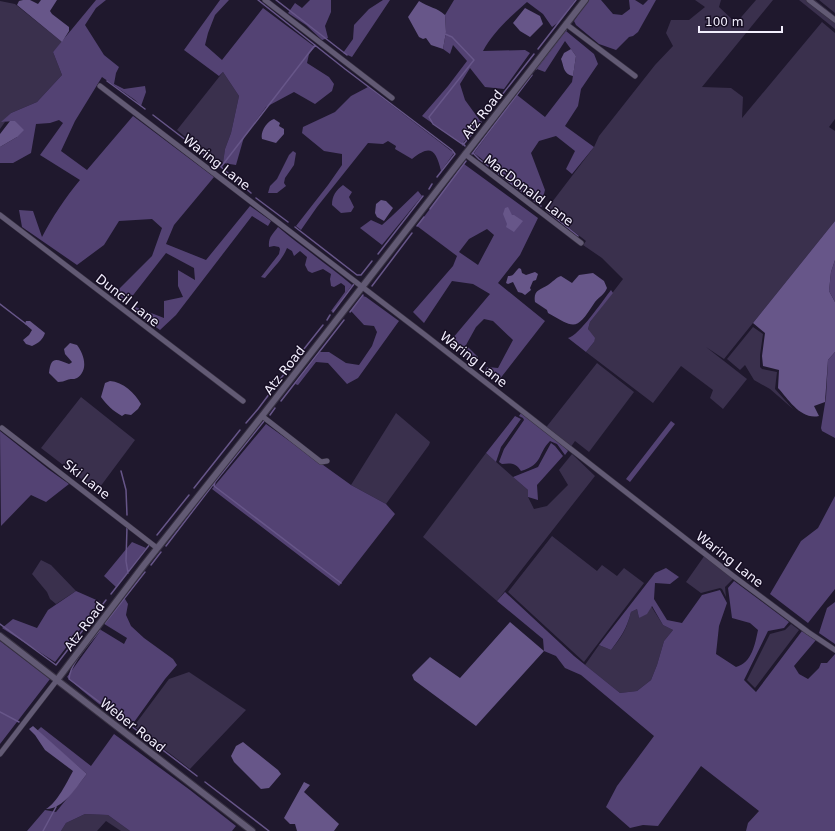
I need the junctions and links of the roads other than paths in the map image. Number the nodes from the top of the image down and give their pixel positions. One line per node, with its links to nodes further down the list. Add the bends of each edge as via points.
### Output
1 (265, 0): 8 (street)
2 (585, 0): 5 (street, Atz Road)
3 (809, 0): 4 (street)
4 (835, 20)
5 (566, 24): 6 (street); 9 (street, Atz Road)
6 (635, 76)
7 (100, 86): 12 (street, Waring Lane)
8 (392, 98)
9 (465, 154): 11 (street, MacDonald Lane); 12 (street, Atz Road)
10 (0, 215): 13 (street, Duncil Lane)
11 (581, 243)
12 (362, 287): 14 (street, Atz Road); 19 (street, Waring Lane, via 732,575)
13 (243, 402)
14 (262, 416): 16 (street, via 321,462); 17 (street, Atz Road)
15 (2, 428): 17 (street, Ski Lane)
16 (327, 461)
17 (158, 548): 20 (street, Atz Road)
18 (0, 636): 20 (street, Weber Road)
19 (835, 650)
20 (57, 680): 21 (street, Atz Road); 22 (street, Weber Road)
21 (0, 754)
22 (252, 831)

